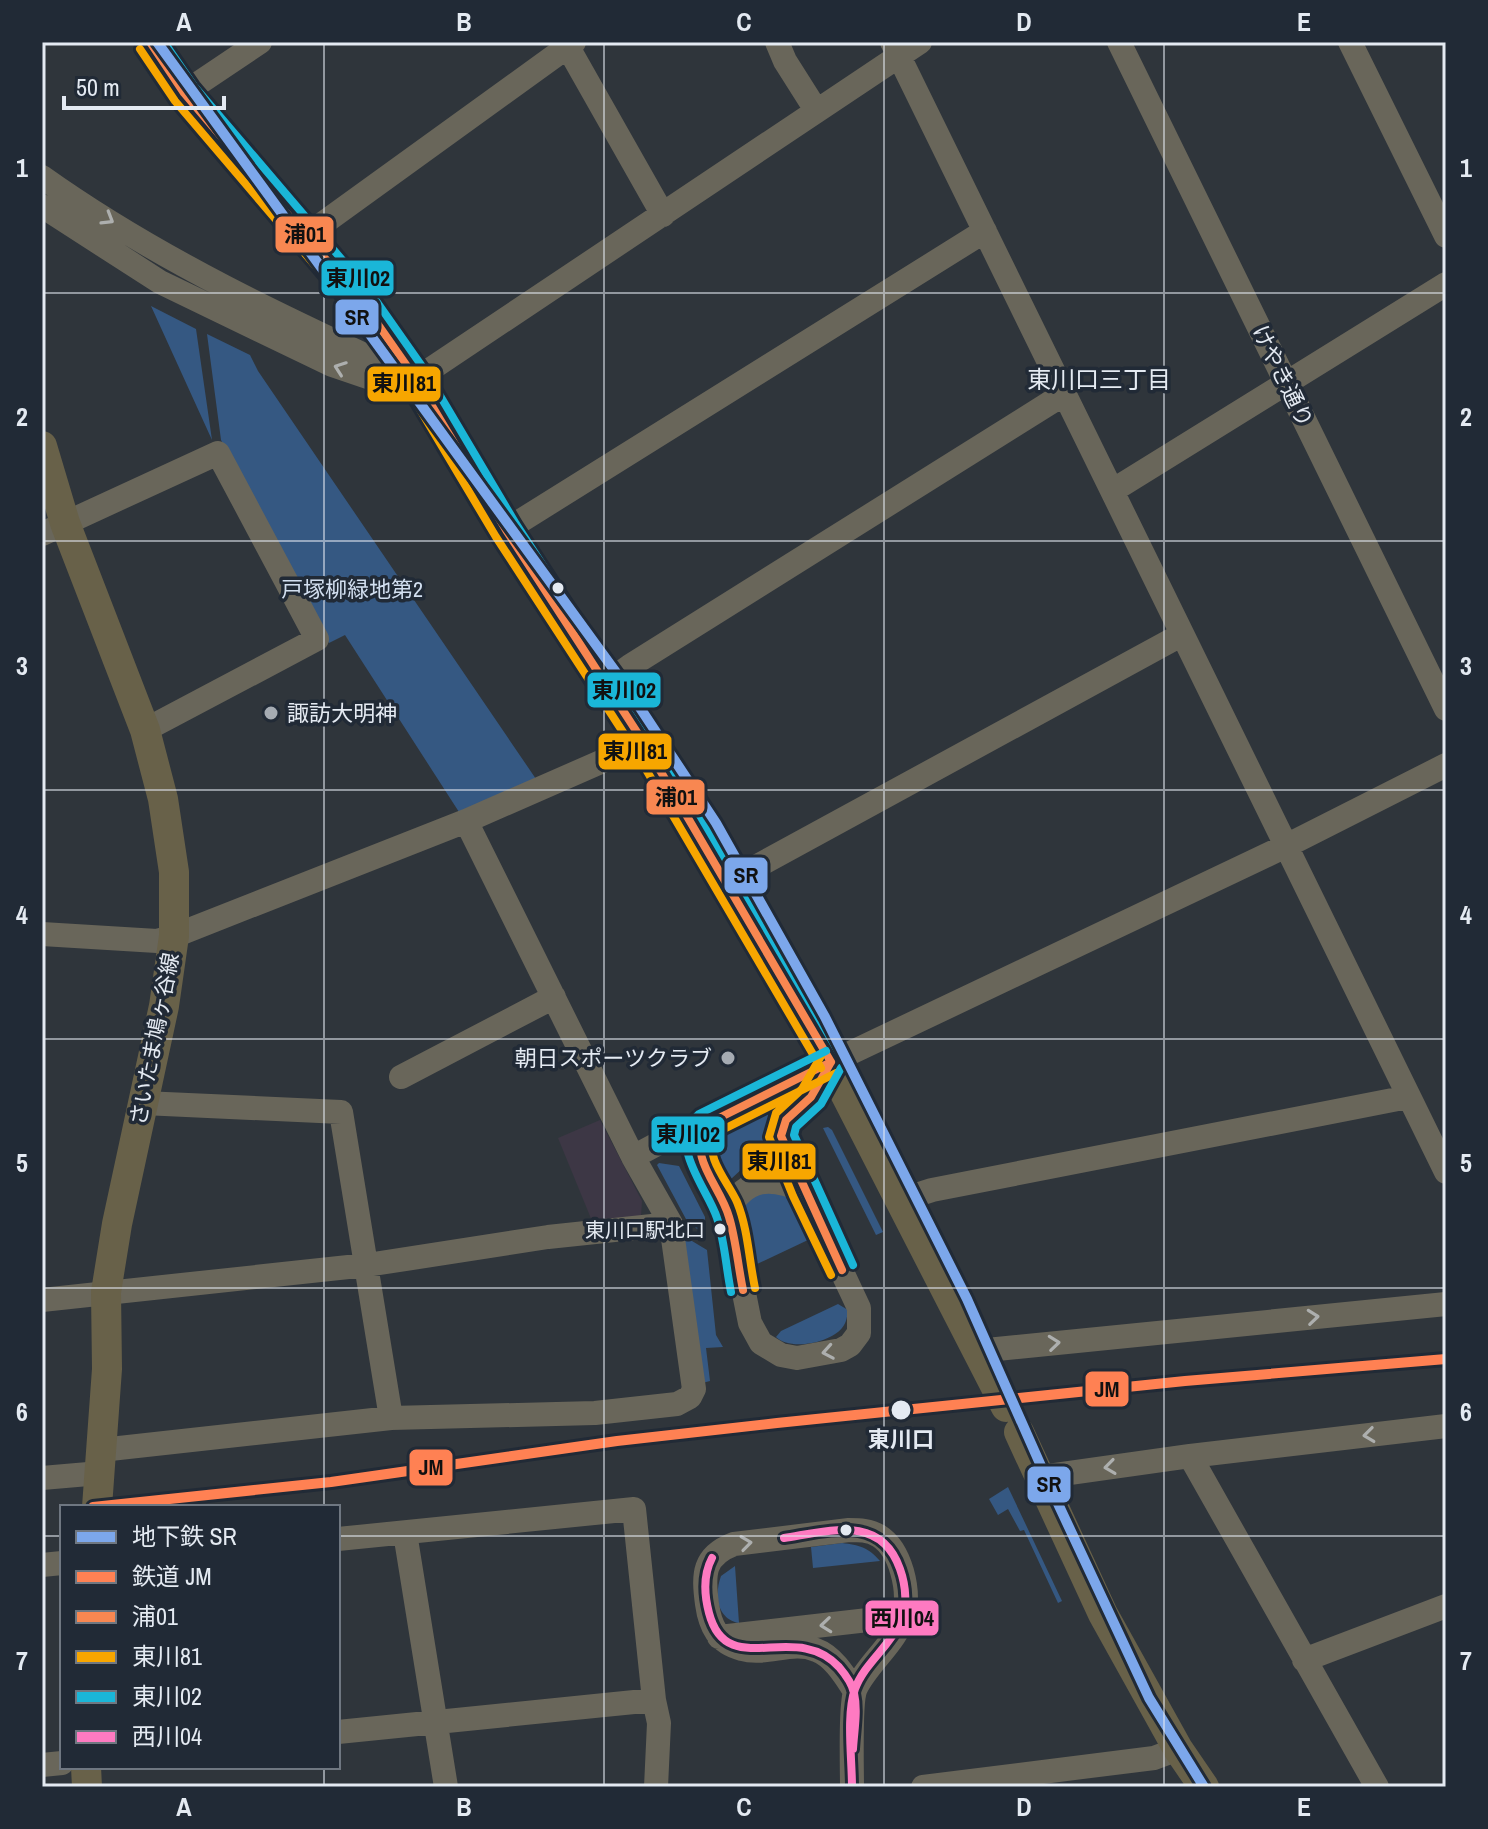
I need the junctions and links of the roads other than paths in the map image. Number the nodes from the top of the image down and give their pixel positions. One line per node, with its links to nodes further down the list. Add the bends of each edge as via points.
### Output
1 (150, 42): 9 (main road)
2 (260, 42): 9 (street)
3 (777, 42): 10 (street)
4 (920, 42): 8 (street)
5 (1119, 42): 19 (street, けやき通り)
6 (1350, 42): 16 (street)
7 (568, 43): 13 (street); 15 (street)
8 (896, 49): 10 (street); 14 (street)
9 (184, 93): 15 (main road)
10 (816, 110): 13 (street)
11 (42, 177): 18 (street, one-way to 18, via 162,253)
12 (42, 206): 18 (street, one-way to 12, via 379,381 332,365 160,282)
13 (663, 215): 18 (street)
14 (985, 231): 20 (street); 24 (street)
15 (307, 235): 18 (main road)
16 (1446, 236)
17 (1446, 284): 19 (street)
18 (416, 379): 24 (main road)
19 (1287, 384): 22 (street); 27 (street, けやき通り)
20 (1064, 394): 22 (street); 26 (street)
21 (42, 446): 23 (main road, さいたま鳩ヶ谷線)
22 (1112, 491): 25 (street)
23 (54, 529): 28 (main road, さいたま鳩ヶ谷線); 28 (street, via 218,453 317,639)
24 (506, 530): 26 (main road)
25 (1181, 635): 32 (street); 33 (street)
26 (605, 684): 29 (main road)
27 (1446, 709)
28 (145, 730): 35 (main road, さいたま鳩ヶ谷線, via 174,872)
29 (644, 743): 31 (street); 33 (main road)
30 (1446, 765): 32 (street)
31 (466, 821): 35 (street); 36 (street)
32 (1286, 846): 37 (street); 39 (street)
33 (728, 882): 37 (main road)
34 (42, 934): 35 (street, via 157,941)
35 (174, 936): 40 (main road, さいたま鳩ヶ谷線)
36 (554, 997): 38 (street); 42 (street)
37 (831, 1062): 41 (street, via 705,1125); 44 (street, via 817,1089 783,1128 783,1144); 45 (main road)
38 (401, 1077)
39 (1408, 1097): 43 (street); 45 (street)
40 (143, 1103): 48 (street, via 341,1112); 49 (main road, さいたま鳩ヶ谷線)
41 (699, 1138): 42 (street, via 674,1135); 46 (street, via 703,1163)
42 (633, 1157): 47 (street)
43 (1446, 1172)
44 (804, 1191): 46 (street, via 766,1181 743,1189); 46 (street, one-way to 46, via 860,1314 857,1337 841,1350 791,1358 757,1339)
45 (901, 1200): 52 (main road)
46 (727, 1211)
47 (671, 1224): 48 (street); 53 (street, via 694,1389 690,1397 677,1404 595,1413)
48 (367, 1265): 49 (street); 53 (street)
49 (106, 1292): 50 (street); 58 (main road, さいたま鳩ヶ谷線)
50 (42, 1300)
51 (1446, 1304): 52 (street, one-way to 51)
52 (977, 1351): 56 (main road)
53 (391, 1418): 58 (street)
54 (1446, 1426): 55 (street, one-way to 55)
55 (1190, 1456): 56 (street, one-way to 56); 64 (street)
56 (1041, 1477): 69 (main road, via 1103,1614)
57 (42, 1478): 58 (street)
58 (99, 1479)
59 (405, 1533): 60 (street); 66 (street, via 634,1509); 67 (street)
60 (340, 1539)
61 (1446, 1606): 64 (street)
62 (903, 1616): 63 (street, one-way to 63); 63 (street, one-way to 62, via 710,1623 704,1577 720,1549 849,1530 866,1531 891,1548 904,1583); 65 (street)
63 (718, 1637): 65 (street, via 743,1650 814,1648 840,1669)
64 (1304, 1660): 76 (street)
65 (854, 1690): 73 (street)
66 (654, 1700): 67 (street); 72 (street, via 659,1723)
67 (436, 1721): 68 (street); 71 (street)
68 (340, 1732)
69 (1178, 1749): 70 (street); 75 (main road)
70 (1068, 1779): 74 (street)
71 (446, 1787)
72 (656, 1787)
73 (852, 1787)
74 (923, 1787)
75 (1204, 1787)
76 (1377, 1787)

